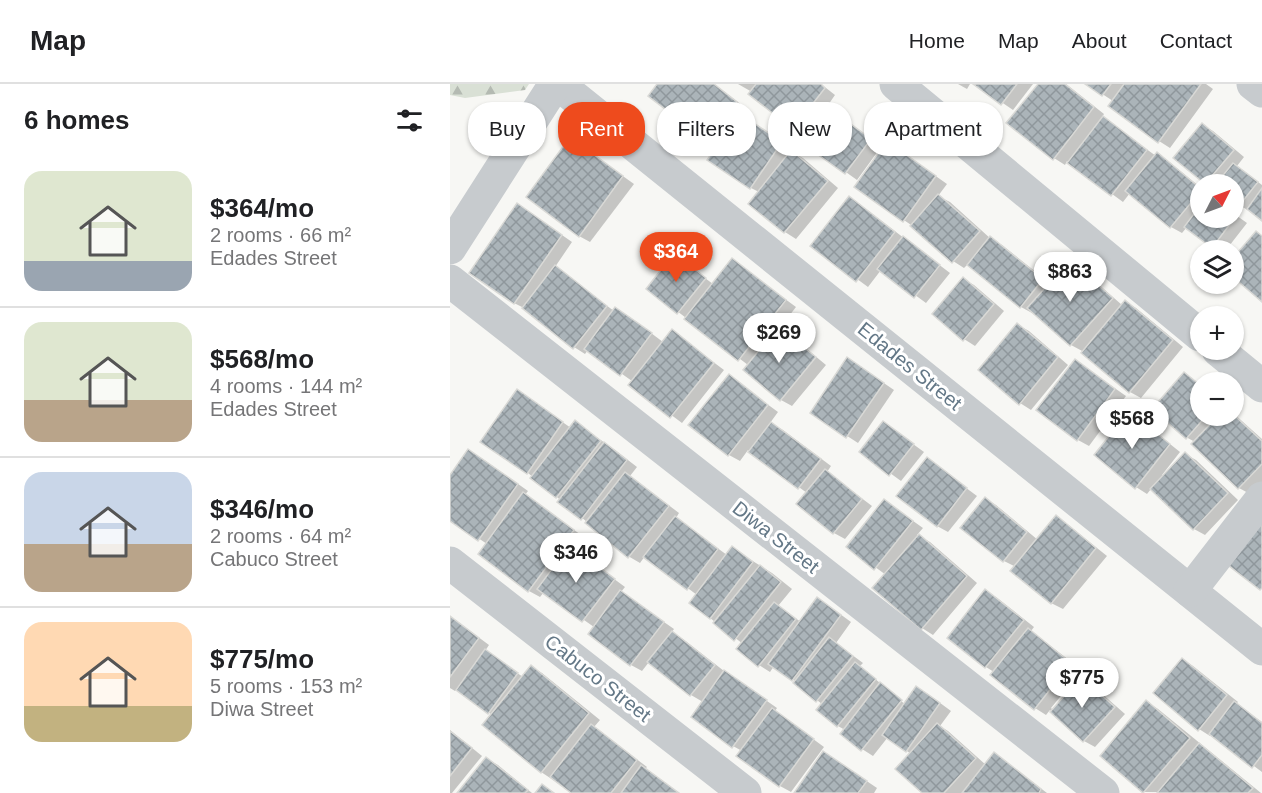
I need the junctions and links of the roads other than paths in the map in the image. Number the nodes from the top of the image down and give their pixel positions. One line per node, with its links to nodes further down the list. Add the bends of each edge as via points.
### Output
1 (557, 84): 5 (street); 12 (street, Edades Street)
2 (896, 84): 7 (street)
3 (1253, 84): 4 (street)
4 (1262, 91)
5 (450, 248)
6 (450, 281): 15 (street, Diwa Street)
7 (1190, 327)
8 (1230, 360): 9 (street)
9 (1262, 386)
10 (1262, 498): 12 (street)
11 (450, 563): 14 (street, Cabuco Street)
12 (1190, 591): 13 (street, Edades Street)
13 (1262, 649)
14 (745, 793)
15 (1103, 793)

